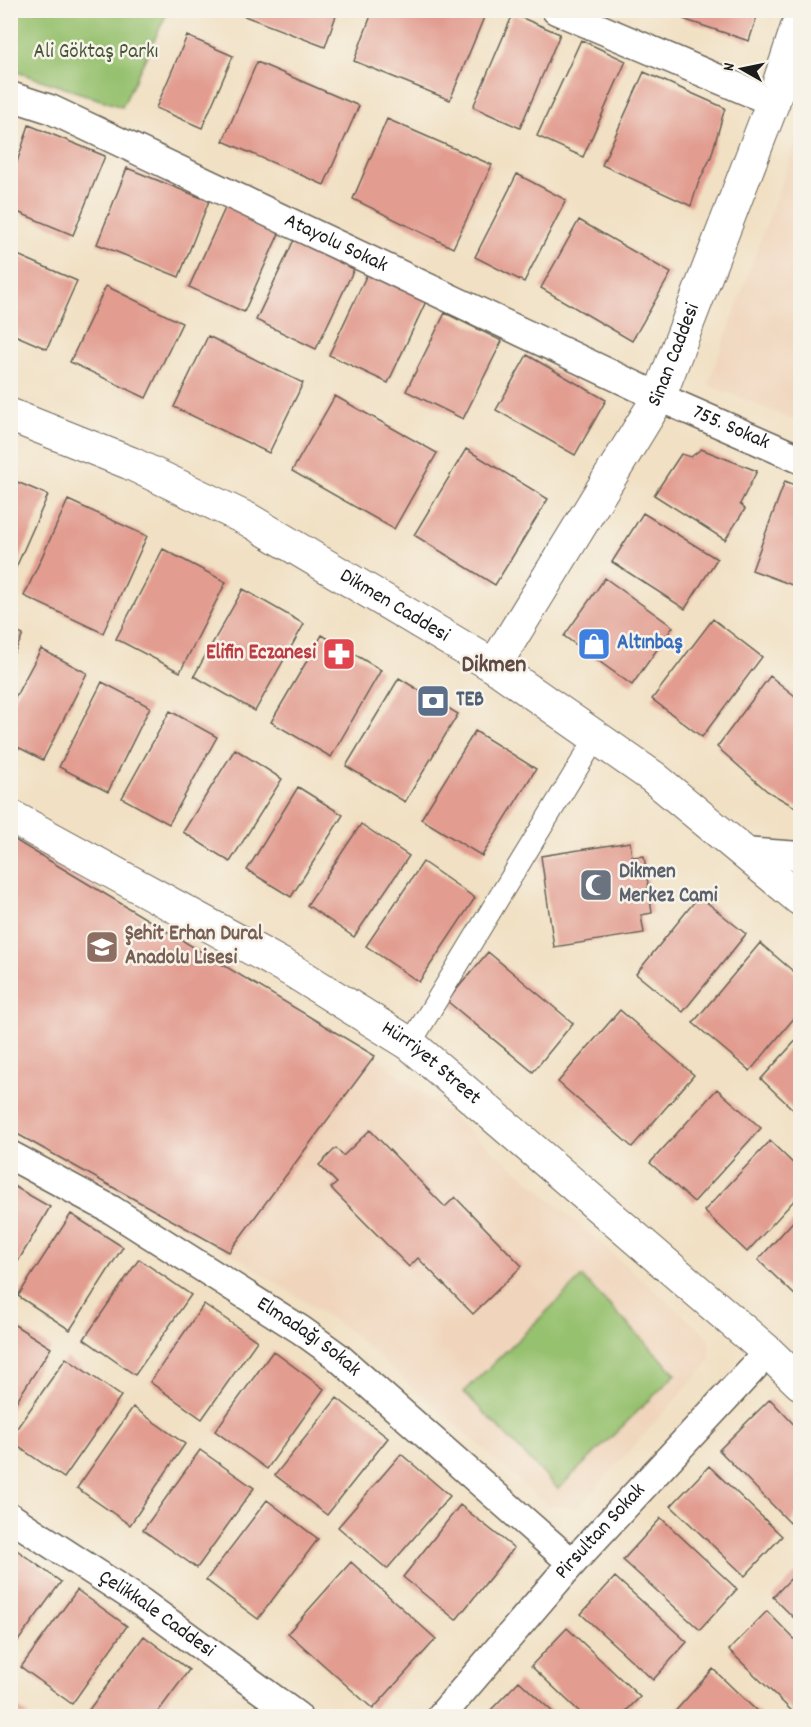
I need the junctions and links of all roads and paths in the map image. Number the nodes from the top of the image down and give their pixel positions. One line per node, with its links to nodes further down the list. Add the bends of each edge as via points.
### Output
1 (556, 10): 4 (street)
2 (801, 19): 4 (main road, Sinan Caddesi)
3 (10, 96): 5 (street, Atayolu Sokak, via 50,109)
4 (773, 102): 5 (main road, Sinan Caddesi)
5 (659, 397): 7 (street, 755. Sokak); 8 (main road, Sinan Caddesi)
6 (10, 415): 8 (main road, Dikmen Caddesi, via 130,463 249,520)
7 (801, 459)
8 (494, 666): 9 (main road, Dikmen Caddesi)
9 (597, 736): 11 (main road, Dikmen Caddesi); 14 (street)
10 (10, 816): 14 (main road, Hürriyet Street, via 293,971)
11 (744, 852): 12 (street); 13 (main road, Dikmen Caddesi)
12 (801, 856)
13 (801, 899)
14 (410, 1044): 16 (main road, Hürriyet Street)
15 (10, 1155): 19 (street, Elmadağı Sokak, via 112,1210 301,1330 369,1383)
16 (768, 1352): 17 (main road, Hürriyet Street); 19 (street, Pirsultan Sokak)
17 (801, 1383)
18 (10, 1517): 20 (street, Çelikkale Caddesi, via 141,1603)
19 (572, 1563): 21 (street, Pirsultan Sokak)
20 (297, 1716)
21 (441, 1716)

